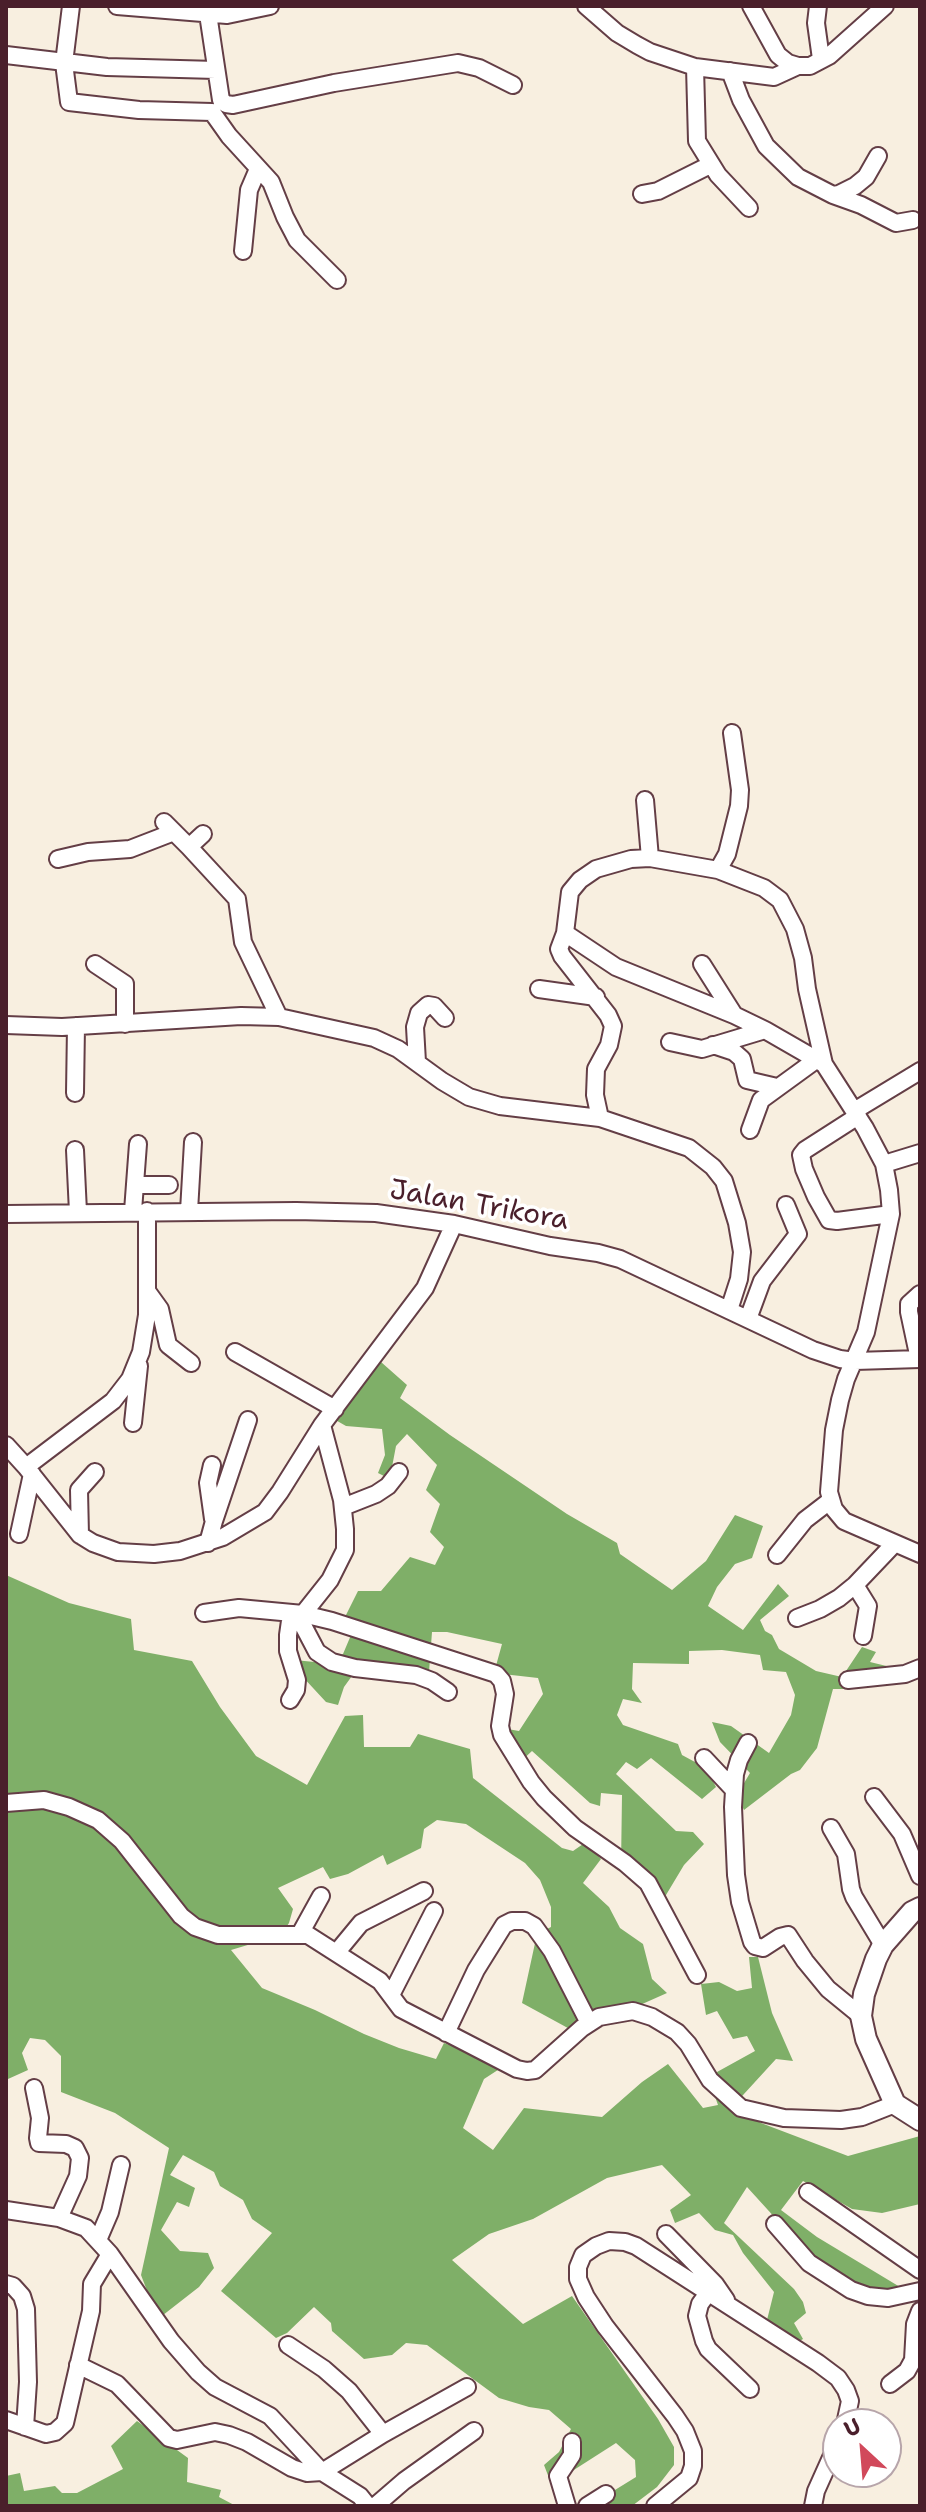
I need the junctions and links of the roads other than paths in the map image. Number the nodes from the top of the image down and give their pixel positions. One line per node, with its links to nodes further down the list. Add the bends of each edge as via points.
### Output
1 (71, 6): 11 (street)
2 (117, 6): 8 (street)
3 (270, 6): 8 (street)
4 (586, 6): 13 (street, via 637,45)
5 (751, 6): 12 (street, via 778,55)
6 (818, 6): 10 (street)
7 (885, 6): 10 (street)
8 (208, 14): 14 (street)
9 (6, 55): 11 (street)
10 (821, 59): 12 (street)
11 (64, 63): 14 (street); 17 (street, via 67,100 73,104 139,110)
12 (798, 66): 15 (street, via 774,77)
13 (695, 67): 15 (street); 19 (street, via 697,141)
14 (216, 70): 17 (street)
15 (730, 71): 22 (street, via 766,146 798,177)
16 (513, 85): 17 (street, via 479,68 448,64)
17 (215, 107): 20 (street)
18 (878, 156): 22 (street, via 866,177)
19 (710, 165): 21 (street); 23 (street)
20 (258, 169): 25 (street, via 249,190); 26 (street, via 274,188 297,240)
21 (642, 194)
22 (833, 195): 24 (street, via 896,223)
23 (749, 208)
24 (913, 220)
25 (243, 251)
26 (337, 280)
27 (732, 733): 33 (street, via 739,806)
28 (645, 800): 31 (street)
29 (203, 834): 30 (street)
30 (189, 847): 32 (street, via 169,827 130,849); 40 (street, via 237,899 243,942)
31 (650, 858): 33 (street); 34 (street, via 596,869 580,880 570,892)
32 (58, 859)
33 (718, 870): 49 (street, via 780,900 803,958)
34 (565, 933): 38 (street, via 562,956); 39 (street, via 616,967)
35 (95, 964): 42 (street, via 125,984)
36 (702, 964): 39 (street)
37 (539, 989): 38 (street)
38 (596, 997): 54 (street, via 613,1026 596,1069)
39 (734, 1015): 45 (street)
40 (279, 1017): 42 (street); 48 (street, via 374,1038)
41 (445, 1018): 48 (street, via 434,1006 419,1013)
42 (125, 1024): 44 (street)
43 (6, 1025): 44 (street)
44 (76, 1026): 52 (street)
45 (765, 1030): 47 (street); 49 (street)
46 (670, 1042): 47 (street, via 695,1049)
47 (713, 1045): 51 (street, via 742,1059 747,1080)
48 (417, 1062): 54 (street, via 469,1097)
49 (820, 1062): 51 (street); 53 (street)
50 (920, 1071): 53 (street)
51 (777, 1087): 55 (street, via 761,1100)
52 (75, 1093)
53 (856, 1114): 60 (street); 68 (street, via 805,1150 804,1169 829,1220)
54 (600, 1118): 72 (street, via 689,1148 724,1181 742,1252)
55 (750, 1130)
56 (193, 1142): 65 (street)
57 (138, 1144): 61 (street)
58 (75, 1150): 66 (street)
59 (920, 1153): 60 (street)
60 (884, 1164): 68 (street)
61 (135, 1185): 62 (street); 64 (street)
62 (169, 1185)
63 (786, 1205): 73 (street, via 798,1234 762,1281)
64 (140, 1211): 65 (street, Jalan Trikora); 66 (street, Jalan Trikora); 70 (street)
65 (189, 1211): 69 (street, Jalan Trikora, via 376,1213)
66 (78, 1212): 67 (street, Jalan Trikora)
67 (6, 1214)
68 (891, 1214): 77 (street)
69 (454, 1224): 72 (street, Jalan Trikora, via 620,1259); 79 (street, via 425,1288)
70 (147, 1291): 74 (street); 78 (street, via 160,1309 168,1345)
71 (920, 1294): 76 (street, via 909,1304)
72 (729, 1310): 73 (street, Jalan Trikora)
73 (748, 1319): 77 (street, Jalan Trikora, via 813,1350)
74 (141, 1352): 81 (street); 85 (street, via 113,1401)
75 (235, 1352): 79 (street)
76 (919, 1359): 77 (street, Jalan Trikora)
77 (855, 1361): 88 (street, via 834,1430)
78 (191, 1363)
79 (335, 1409): 82 (street)
80 (248, 1420): 90 (street)
81 (133, 1423)
82 (322, 1425): 89 (street); 93 (street, via 265,1512)
83 (6, 1445): 85 (street)
84 (212, 1465): 90 (street, via 208,1483)
85 (29, 1470): 91 (street); 92 (street)
86 (95, 1472): 92 (street, via 79,1490)
87 (399, 1472): 89 (street, via 376,1494)
88 (831, 1500): 94 (street, via 844,1521); 96 (street, via 805,1520)
89 (343, 1507): 99 (street, via 345,1550 330,1580)
90 (214, 1521): 93 (street)
91 (19, 1534)
92 (80, 1535): 93 (street, via 118,1552 154,1554)
93 (208, 1543)
94 (894, 1544): 95 (street); 97 (street)
95 (920, 1554)
96 (777, 1555)
97 (855, 1585): 100 (street); 101 (street, via 868,1606)
98 (204, 1613): 99 (street, via 239,1608)
99 (297, 1614): 104 (street, via 317,1652 332,1662 416,1675); 105 (street, via 288,1635 297,1680); 120 (street, via 496,1674 505,1694 502,1735 531,1782 575,1828 648,1883)
100 (797, 1618)
101 (863, 1636)
102 (920, 1668): 103 (street)
103 (848, 1680)
104 (448, 1692)
105 (290, 1700)
106 (748, 1743): 108 (street)
107 (704, 1758): 108 (street)
108 (734, 1790): 122 (street, via 736,1875 752,1942 763,1948 788,1935 828,1989)
109 (874, 1797): 112 (street, via 902,1834)
110 (6, 1803): 117 (street, via 44,1800 98,1820 195,1927 218,1935)
111 (831, 1828): 118 (street, via 846,1854 854,1897)
112 (920, 1876)
113 (424, 1891): 119 (street, via 361,1923)
114 (321, 1896): 117 (street)
115 (920, 1908): 118 (main road)
116 (434, 1911): 121 (street)
117 (300, 1934): 119 (street)
118 (883, 1945): 122 (main road)
119 (337, 1952): 121 (street, via 380,1981)
120 (697, 1975)
121 (391, 1995): 124 (street, via 401,2009)
122 (861, 2016): 126 (main road)
123 (589, 2023): 124 (street, via 547,2061 527,2071); 124 (street, via 534,1926 512,1921 504,1925 476,1970); 126 (street, via 619,2012 652,2017 683,2038 726,2096 741,2108 767,2115 841,2120)
124 (446, 2033)
125 (34, 2088): 131 (street, via 39,2143 66,2144 80,2158 78,2176)
126 (895, 2104): 127 (main road)
127 (920, 2120)
128 (121, 2165): 134 (street)
129 (808, 2192): 136 (street)
130 (6, 2210): 131 (street)
131 (59, 2218): 134 (street, via 86,2228)
132 (775, 2224): 138 (street, via 809,2263 851,2290 888,2298)
133 (666, 2234): 140 (street, via 715,2284)
134 (98, 2240): 135 (street)
135 (110, 2254): 143 (street, via 92,2284); 153 (street, via 198,2372 270,2416)
136 (920, 2270)
137 (6, 2284): 149 (street, via 22,2296 26,2309)
138 (920, 2291)
139 (708, 2293): 140 (street); 146 (street, via 697,2316 704,2341); 160 (street, via 625,2242 596,2246 583,2255 578,2267 586,2297 680,2424 693,2451 689,2478)
140 (728, 2305): 147 (street, via 838,2378)
141 (920, 2311): 144 (street, via 913,2360)
142 (288, 2345): 151 (street, via 342,2384)
143 (78, 2365): 149 (street, via 65,2423 46,2434); 153 (street, via 117,2384 169,2438 229,2435 292,2468)
144 (890, 2384)
145 (467, 2387): 151 (street)
146 (750, 2389)
147 (848, 2408)
148 (6, 2420): 149 (street)
149 (25, 2427)
150 (474, 2431): 157 (street)
151 (383, 2434): 153 (street)
152 (572, 2442): 158 (street, via 572,2455 558,2476)
153 (322, 2472): 156 (street)
154 (822, 2476): 161 (street)
155 (606, 2494): 159 (street)
156 (359, 2503)
157 (375, 2506)
158 (567, 2506)
159 (587, 2506)
160 (655, 2506)
161 (813, 2506)

